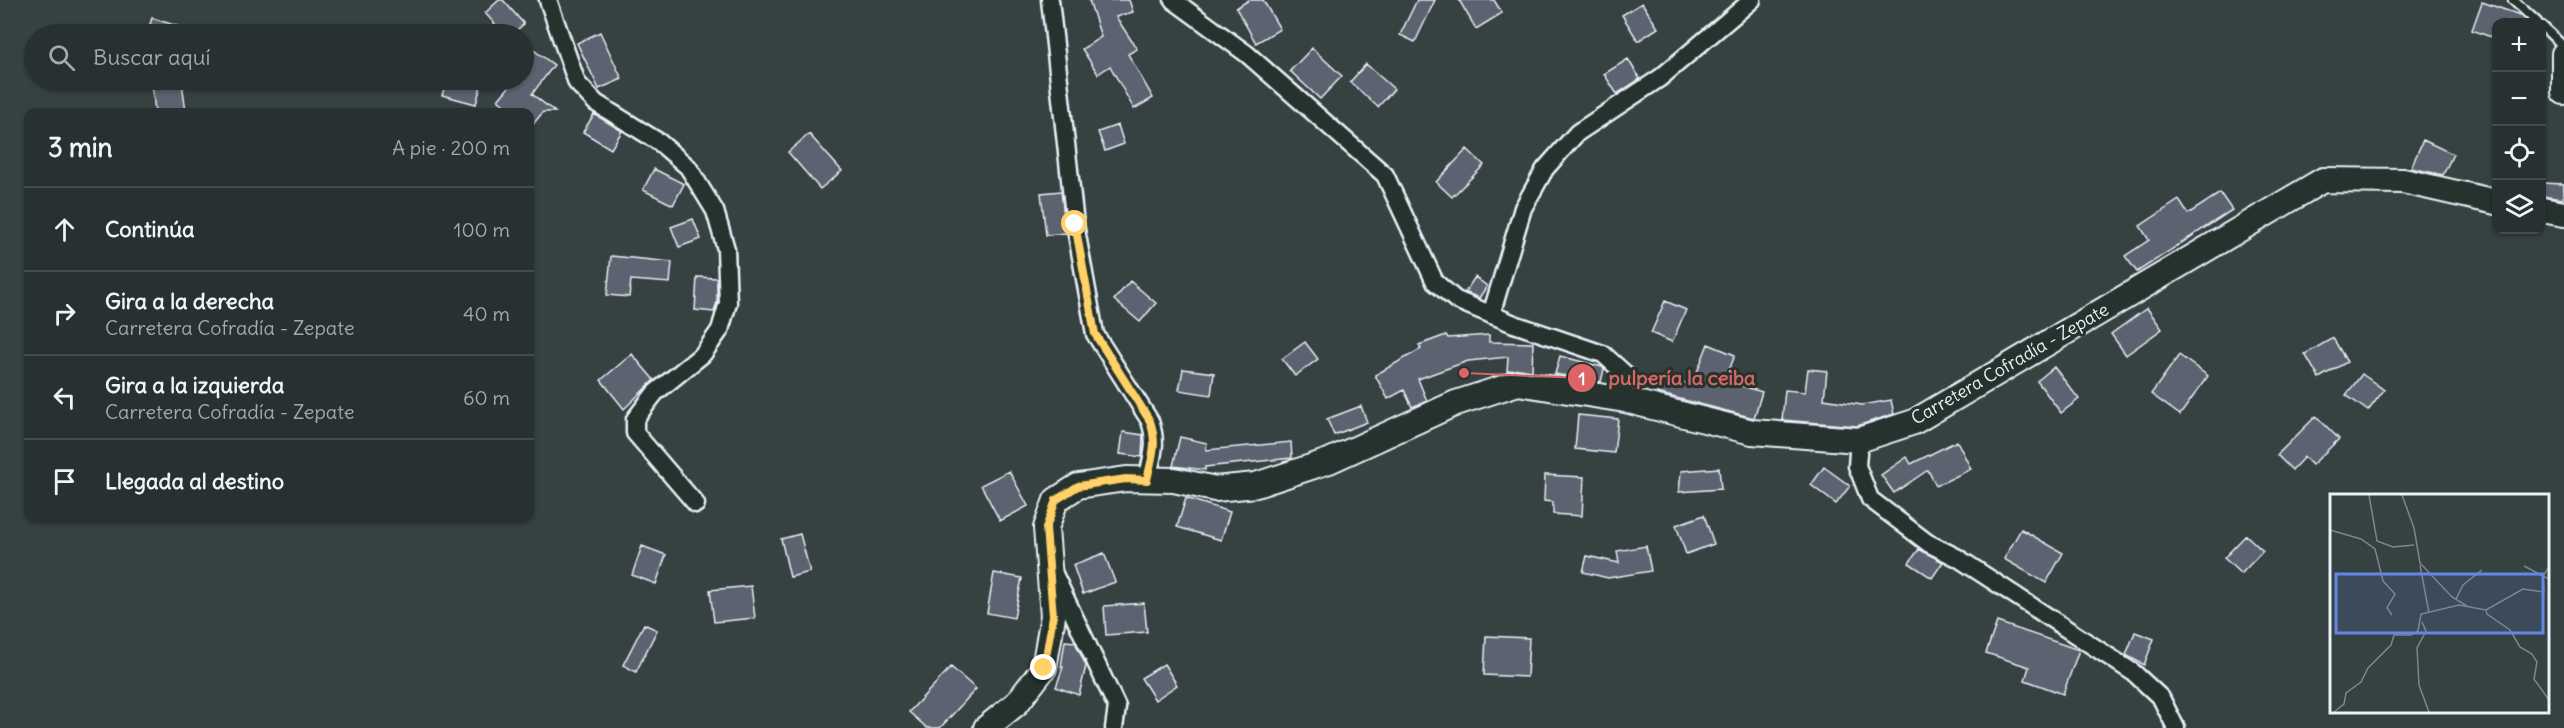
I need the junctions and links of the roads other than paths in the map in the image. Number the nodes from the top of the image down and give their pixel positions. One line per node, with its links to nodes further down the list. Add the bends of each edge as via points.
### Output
1 (548, 0): 18 (street, via 577,83 596,103 659,142 688,167 715,211 727,260 728,303 720,330 703,354 656,393 635,419 635,433)
2 (1050, 0): 17 (street, via 1075,224 1095,334 1150,421 1155,450)
3 (1173, 0): 14 (street, via 1247,54 1385,176 1435,282 1456,300)
4 (1752, 0): 14 (street, via 1660,78 1577,133 1545,169 1523,208)
5 (2513, 0): 6 (lane)
6 (2533, 18)
7 (2546, 31): 8 (lane)
8 (2564, 47)
9 (2564, 54): 10 (street)
10 (2564, 92)
11 (2492, 201): 16 (street, Carretera Cofradía - Zepate, via 2403,181 2323,180 1914,422)
12 (2546, 211): 13 (street)
13 (2564, 214)
14 (1491, 315): 15 (street, via 1603,354 1624,373)
15 (1625, 400): 16 (street, Carretera Cofradía - Zepate, via 1752,432); 17 (street, Carretera Cofradía - Zepate, via 1518,383 1456,403 1329,461 1256,485 1215,489 1174,480)
16 (1859, 440): 22 (street, via 1857,466 1870,499 1928,543 1958,558 2134,673 2161,698)
17 (1147, 480): 19 (street, Carretera Cofradía - Zepate, via 1078,486 1056,500 1046,528)
18 (696, 504)
19 (1050, 564): 20 (street, Carretera Cofradía - Zepate, via 1053,616 1044,668 1017,703); 21 (street, via 1117,707)
20 (986, 728)
21 (1114, 728)
22 (2176, 728)

